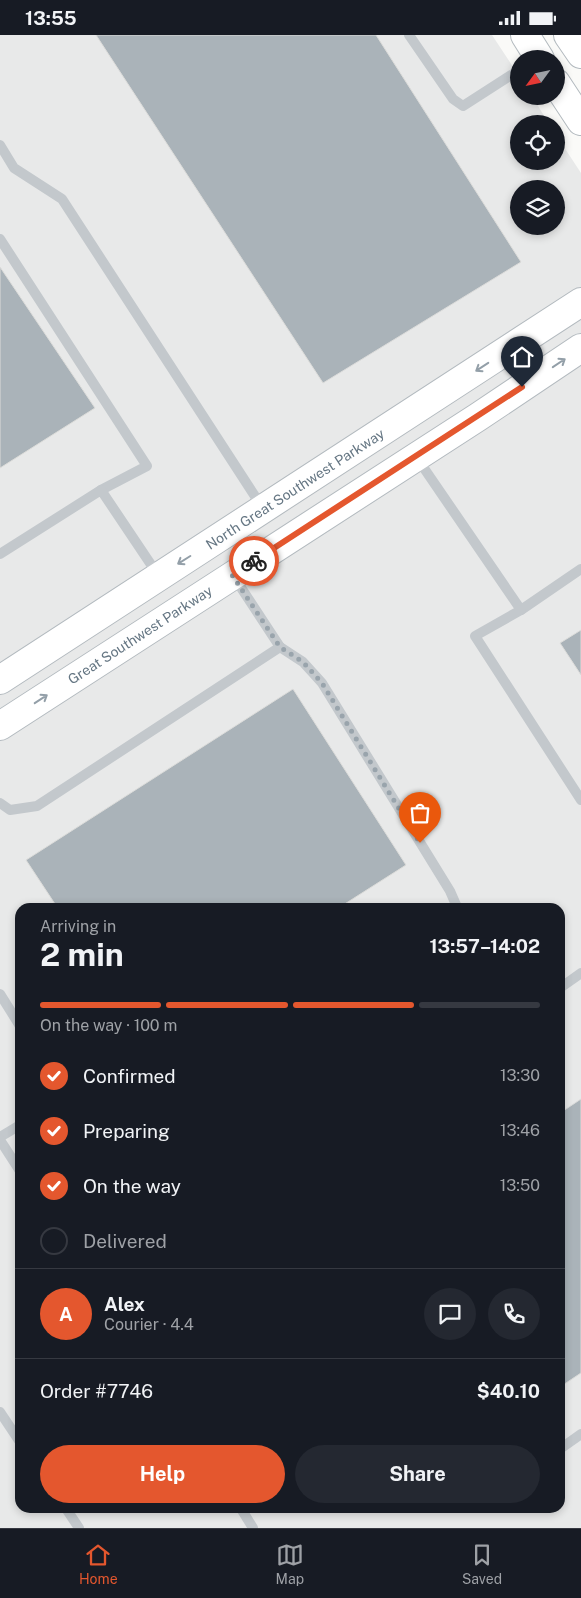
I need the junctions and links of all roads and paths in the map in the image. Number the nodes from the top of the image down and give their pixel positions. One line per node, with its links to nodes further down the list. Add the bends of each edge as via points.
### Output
1 (409, 35): 4 (lane, via 453,99 463,106)
2 (568, 35): 3 (street)
3 (581, 54)
4 (510, 72)
5 (565, 97): 6 (street)
6 (581, 121)
7 (0, 145): 13 (lane, via 14,168 62,199)
8 (0, 239): 12 (lane, via 147,466)
9 (581, 302): 13 (street, North Great Southwest Parkway, one-way to 13)
10 (581, 348): 11 (street, Great Southwest Parkway, one-way to 10)
11 (416, 457): 17 (street, Great Southwest Parkway); 19 (lane)
12 (101, 490): 15 (lane); 18 (lane)
13 (263, 509): 14 (street, North Great Southwest Parkway)
14 (211, 542): 17 (street); 18 (street, North Great Southwest Parkway, one-way to 18)
15 (0, 554)
16 (581, 569): 19 (lane)
17 (232, 575): 20 (lane); 22 (street, Great Southwest Parkway, one-way to 17)
18 (158, 576): 21 (street, North Great Southwest Parkway)
19 (521, 610): 23 (lane, via 475,637)
20 (280, 647): 24 (lane, via 37,805 10,810); 25 (lane, via 303,662 322,683)
21 (4, 677)
22 (0, 725)
23 (581, 800)
24 (0, 803)
25 (455, 903)
26 (581, 973): 27 (lane)
27 (565, 984)
28 (0, 994): 29 (lane)
29 (15, 1018)
30 (15, 1128): 31 (lane)
31 (0, 1139): 32 (lane)
32 (15, 1163)
33 (0, 1412): 34 (lane)
34 (15, 1434)
35 (581, 1434): 36 (lane)
36 (565, 1445)
37 (69, 1513): 39 (lane)
38 (244, 1513): 40 (lane)
39 (79, 1528)
40 (253, 1528)

